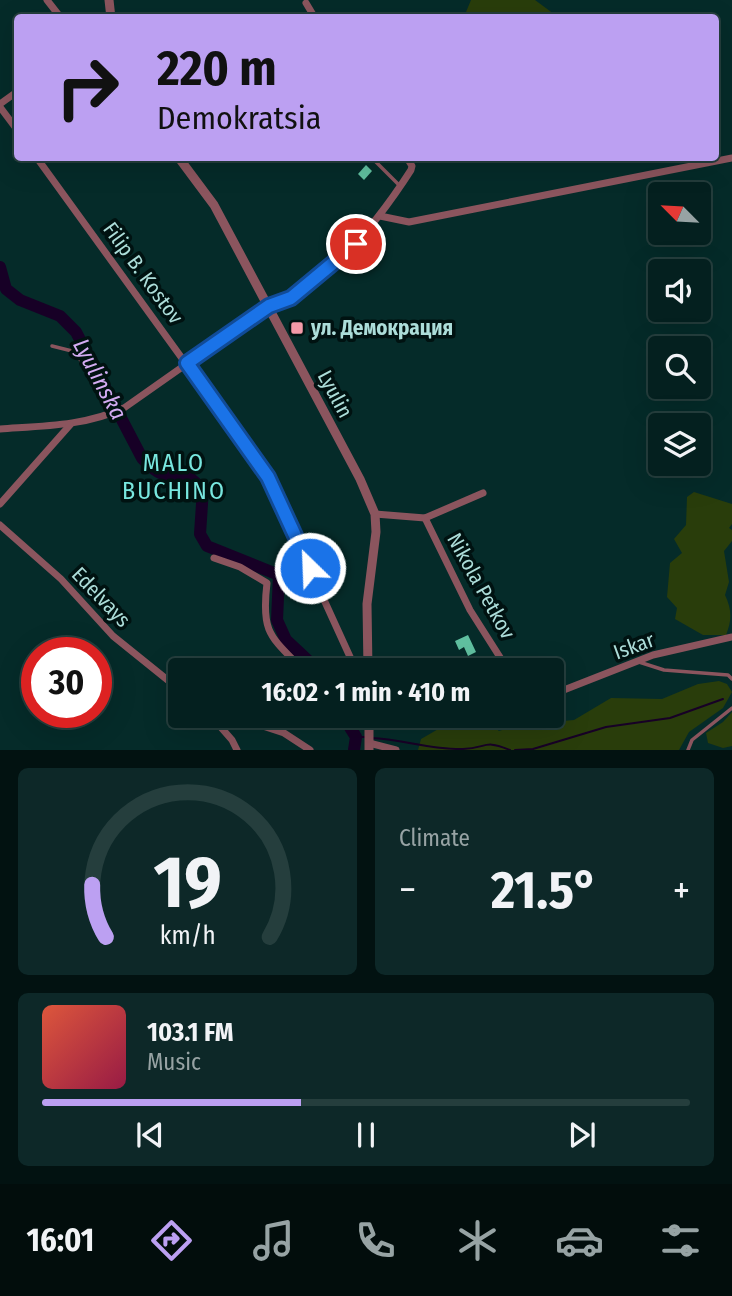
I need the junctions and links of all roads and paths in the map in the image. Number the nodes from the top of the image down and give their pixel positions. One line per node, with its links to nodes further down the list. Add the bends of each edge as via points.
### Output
1 (47, 0): 3 (street)
2 (306, 3): 4 (street)
3 (58, 14)
4 (313, 14)
5 (14, 94): 6 (street)
6 (0, 105): 7 (street)
7 (14, 125)
8 (39, 161): 17 (street, Filip B. Kostov)
9 (181, 161): 15 (street, Lyulin, via 214,205)
10 (375, 161): 13 (lane)
11 (409, 161): 13 (street, via 412,166)
12 (717, 161): 14 (street, via 409,222)
13 (401, 187): 14 (street)
14 (380, 216): 15 (street, via 325,272 291,298)
15 (269, 306): 17 (street); 23 (street, Lyulin)
16 (52, 346): 18 (lane, via 76,352)
17 (187, 363): 18 (street); 29 (street, Filip B. Kostov, via 268,477)
18 (109, 414): 19 (street)
19 (69, 425): 20 (street); 22 (street)
20 (0, 429)
21 (483, 493): 24 (street)
22 (0, 504)
23 (375, 514): 24 (street); 30 (street, Lyulin, via 367,604)
24 (425, 519): 31 (street, Nikola Petkov, via 470,610)
25 (0, 525): 34 (street, Edelvays, via 61,579 113,636)
26 (214, 558): 28 (street, via 267,583 266,626)
27 (732, 637): 32 (street, Iskar)
28 (291, 658)
29 (351, 658)
30 (368, 658)
31 (500, 658)
32 (637, 662): 33 (lane); 35 (street, Iskar)
33 (732, 679)
34 (168, 680)
35 (564, 690)
36 (732, 708): 44 (lane, via 692,740)
37 (222, 728): 41 (street)
38 (269, 728): 42 (street)
39 (369, 728): 40 (street)
40 (369, 746): 43 (street)
41 (237, 750)
42 (310, 750)
43 (396, 750)
44 (688, 750)

